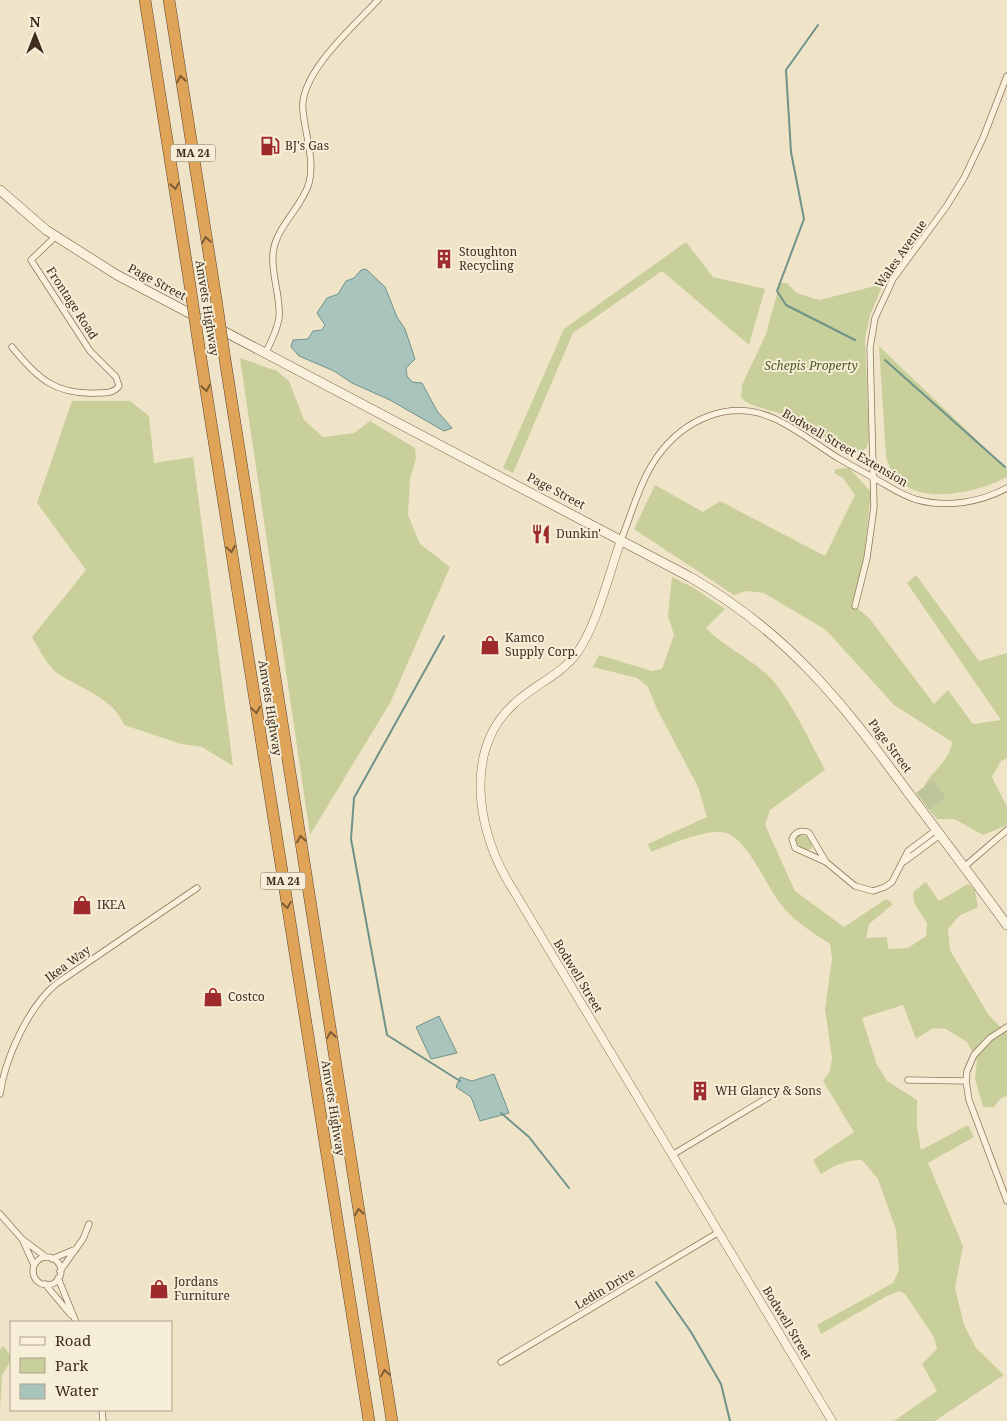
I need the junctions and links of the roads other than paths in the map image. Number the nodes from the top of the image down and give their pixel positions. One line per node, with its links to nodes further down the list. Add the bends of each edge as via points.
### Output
1 (145, 0): 41 (highway, Amvets Highway / MA 24, one-way to 41, bridge)
2 (169, 0): 42 (highway, Amvets Highway / MA 24, one-way to 2, bridge)
3 (378, 0): 8 (street, via 323,61 304,98 310,179 274,246 272,261 279,317)
4 (1007, 76): 9 (street, Wales Avenue, via 964,178 893,279 876,313 870,348)
5 (0, 190): 6 (main road, Page Street)
6 (56, 236): 7 (street, Frontage Road, via 31,260 90,351 119,383 117,390 75,392 56,387 34,374); 8 (main road, Page Street, via 117,275)
7 (12, 347)
8 (265, 354): 11 (main road, Page Street)
9 (875, 478): 10 (street, Bodwell Street Extension, via 908,497 934,503 968,501); 11 (street, Bodwell Street Extension, via 773,418 743,410 724,411 696,421 676,435 664,449 648,473); 12 (street, Wales Avenue, via 870,536)
10 (1007, 488)
11 (621, 540): 14 (main road, Page Street, via 714,591 790,650 842,705); 26 (street, Bodwell Street, via 586,638 576,654 559,671 513,704 494,727 482,759 480,789 489,842 500,869)
12 (855, 606)
13 (1007, 830): 18 (street)
14 (938, 832): 17 (street, via 910,850 895,878 877,890 868,891 855,886); 18 (main road, Page Street)
15 (816, 844): 16 (street, via 814,851); 16 (street, via 806,832 796,833 793,845); 17 (street)
16 (805, 853): 17 (street)
17 (826, 862)
18 (964, 867): 20 (main road, Page Street)
19 (197, 888): 24 (street, Ikea Way, via 44,994 16,1044)
20 (1007, 925)
21 (1007, 1027): 23 (street, via 990,1038 974,1055)
22 (908, 1080): 23 (street)
23 (966, 1081): 27 (street, via 974,1114)
24 (0, 1094)
25 (772, 1095): 26 (street)
26 (672, 1155): 30 (street, Bodwell Street)
27 (1007, 1200)
28 (0, 1214): 31 (street)
29 (89, 1224): 32 (street)
30 (719, 1232): 39 (street, Ledin Drive); 40 (street, Bodwell Street)
31 (22, 1239): 33 (street); 34 (street)
32 (76, 1249): 33 (street); 35 (street)
33 (49, 1258): 34 (street, via 40,1259); 35 (street, via 58,1264)
34 (34, 1265): 37 (street, via 35,1278)
35 (60, 1271): 36 (street)
36 (58, 1278): 37 (street, via 51,1284); 38 (street)
37 (45, 1284): 38 (street)
38 (75, 1320)
39 (501, 1362)
40 (829, 1420)
41 (369, 1421)
42 (392, 1421)

